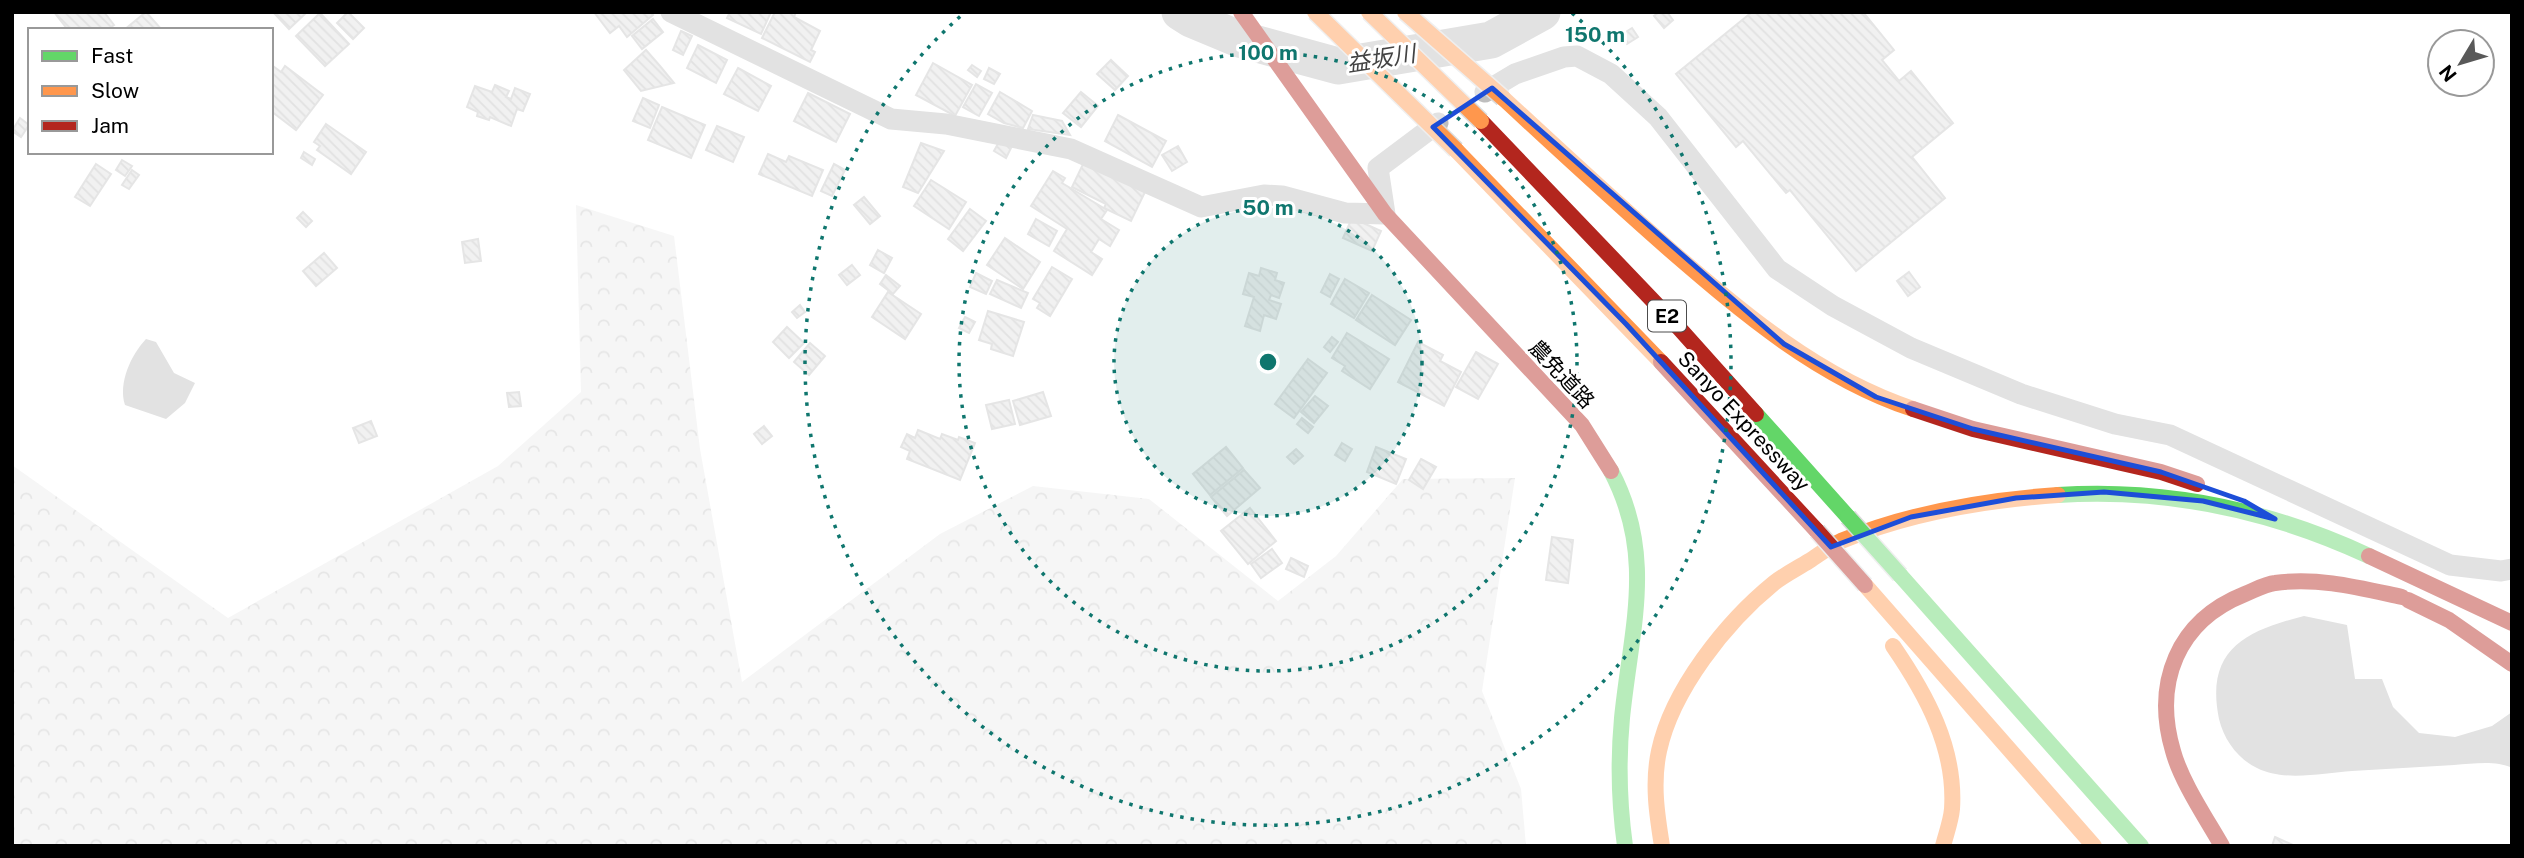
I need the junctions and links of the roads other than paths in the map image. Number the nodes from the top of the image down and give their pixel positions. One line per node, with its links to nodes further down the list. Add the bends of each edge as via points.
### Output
1 (671, 12): 6 (street, via 891,119 946,124 1071,149 1201,207 1282,195 1345,213)
2 (1315, 12): 12 (main road, Sanyo Expressway / E2, bridge, via 1626,324 1817,531)
3 (1369, 12): 20 (main road, Sanyo Expressway / E2, bridge, via 1481,121 1679,328)
4 (1405, 12): 7 (main road, bridge, via 1638,221 1784,344 1876,397 1973,429 2161,472 2244,501)
5 (1244, 16): 6 (main road, 農免道路)
6 (1385, 214): 10 (street, via 1378,168 1459,108 1515,74 1577,56 1611,74 1658,117 1777,269 1844,312 1911,348 2021,394 2115,424 2170,435 2451,565); 16 (main road, 農免道路, via 1582,425 1622,492 1635,537 1639,576 1618,764 1618,812)
7 (2275, 519): 14 (main road, via 2337,541); 17 (main road, via 2203,501 2104,492 2016,498 1911,517 1839,542 1775,582 1735,619 1705,656 1676,705 1658,763 1655,801)
8 (1897, 547): 11 (main road)
9 (2337, 569): 13 (main road)
10 (2512, 569)
11 (1830, 576)
12 (1859, 589): 18 (main road, via 1932,710 1949,760 1952,809); 19 (main road, Sanyo Expressway / E2)
13 (2402, 597): 15 (main road, via 2449,620); 21 (main road, via 2326,581 2273,583 2227,601 2189,633 2171,666 2165,704 2173,752)
14 (2512, 623)
15 (2512, 664)
16 (1625, 846)
17 (1662, 846)
18 (1943, 846)
19 (2094, 846)
20 (2141, 846)
21 (2222, 846)

